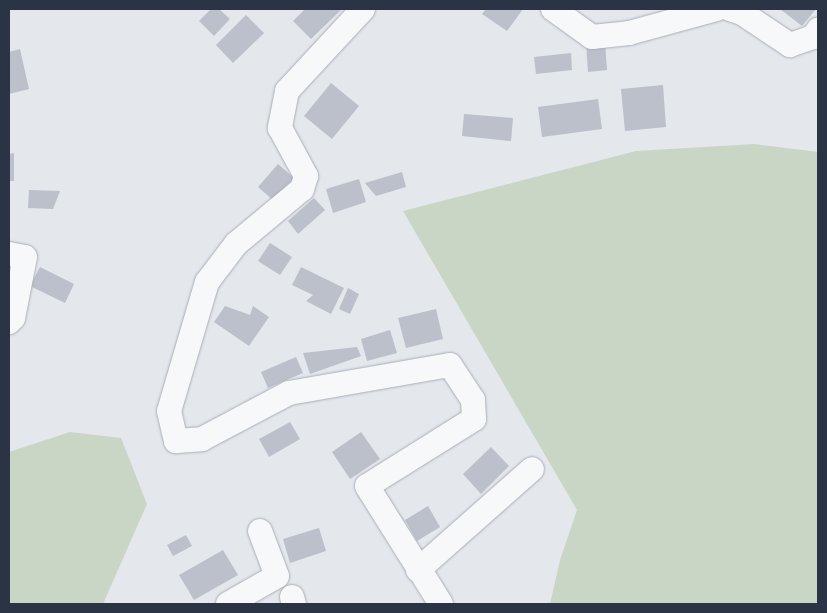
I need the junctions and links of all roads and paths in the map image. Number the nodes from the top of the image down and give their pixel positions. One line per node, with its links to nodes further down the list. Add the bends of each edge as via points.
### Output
1 (363, 9): 10 (street, via 288,91 280,128 306,176 302,189 236,244 207,282 169,411 176,442 202,439 290,393 450,365 473,400 474,419 367,486)
2 (552, 9): 3 (street, via 592,37 629,33)
3 (717, 9)
4 (730, 9): 5 (street, via 742,13 790,45 812,37)
5 (818, 30)
6 (9, 254): 7 (street, via 25,257 13,318)
7 (9, 322)
8 (532, 469): 10 (street)
9 (260, 531): 11 (street, via 277,576)
10 (418, 570): 12 (street)
11 (228, 604)
12 (441, 604)

